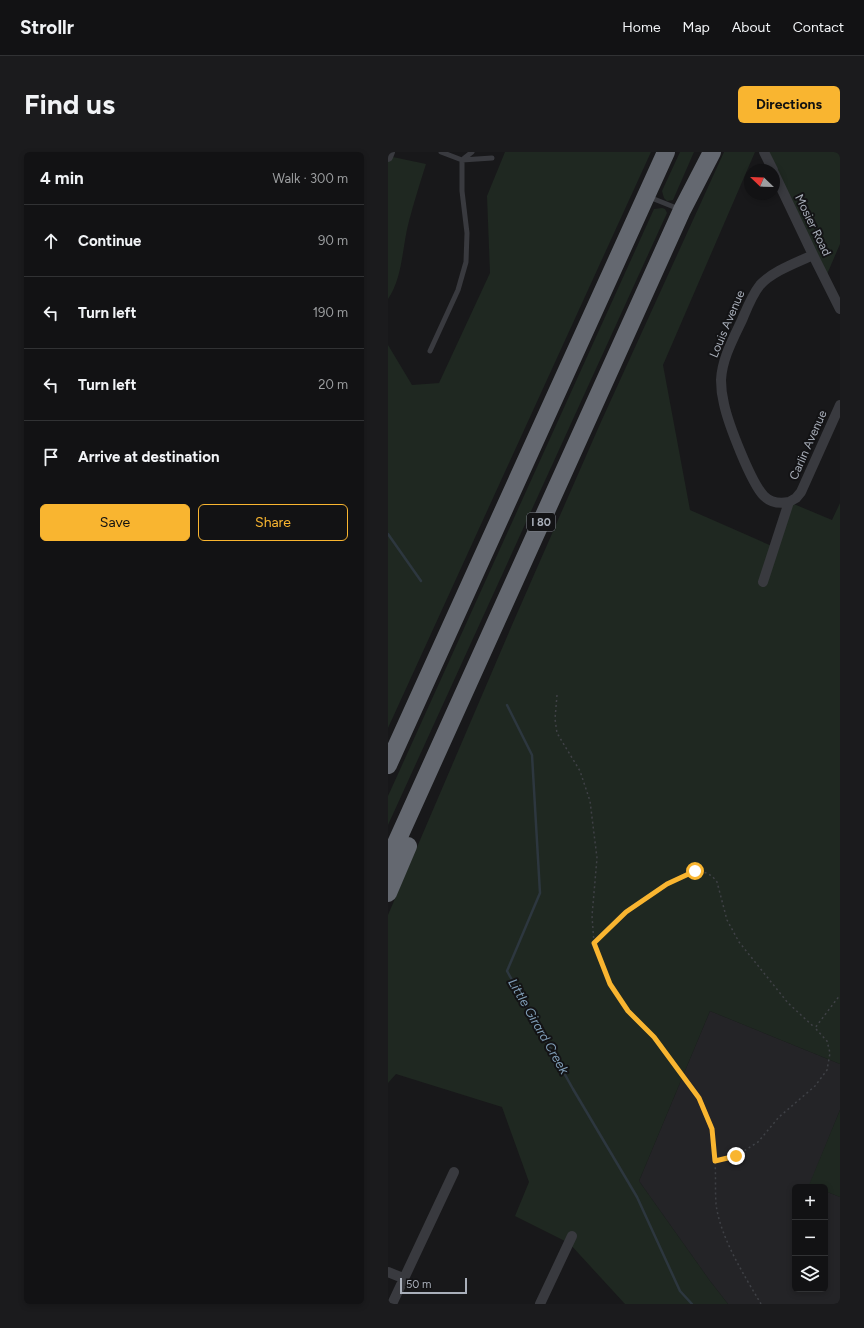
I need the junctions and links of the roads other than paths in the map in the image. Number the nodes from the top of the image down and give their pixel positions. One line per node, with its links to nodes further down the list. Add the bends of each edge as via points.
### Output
1 (390, 152): 8 (street)
2 (440, 152): 10 (lane)
3 (472, 152): 10 (lane)
4 (666, 152): 14 (highway)
5 (706, 152): 12 (highway)
6 (712, 152): 12 (highway, I 80)
7 (764, 152): 11 (street)
8 (388, 158)
9 (492, 158): 10 (lane)
10 (462, 160): 18 (lane, via 462,191 467,233 466,262 458,290)
11 (769, 164)
12 (696, 184): 15 (highway, I 80)
13 (780, 186): 16 (street, Mosier Road)
14 (646, 196): 15 (lane); 23 (highway)
15 (682, 210): 22 (highway, I 80)
16 (813, 255): 17 (street, Mosier Road); 20 (street, Louis Avenue, via 760,285 730,346 721,380 727,416 747,466 760,490 776,503)
17 (840, 309)
18 (430, 351)
19 (840, 405): 20 (street, Carlin Avenue, via 801,492)
20 (789, 502): 21 (street, Carlin Avenue)
21 (763, 582)
22 (434, 759): 24 (highway, I 80); 25 (highway, via 427,801)
23 (388, 764)
24 (388, 861)
25 (388, 893)
26 (454, 1172): 29 (street)
27 (572, 1236): 31 (street)
28 (388, 1272): 29 (street)
29 (403, 1278): 30 (street)
30 (392, 1304)
31 (540, 1304)

